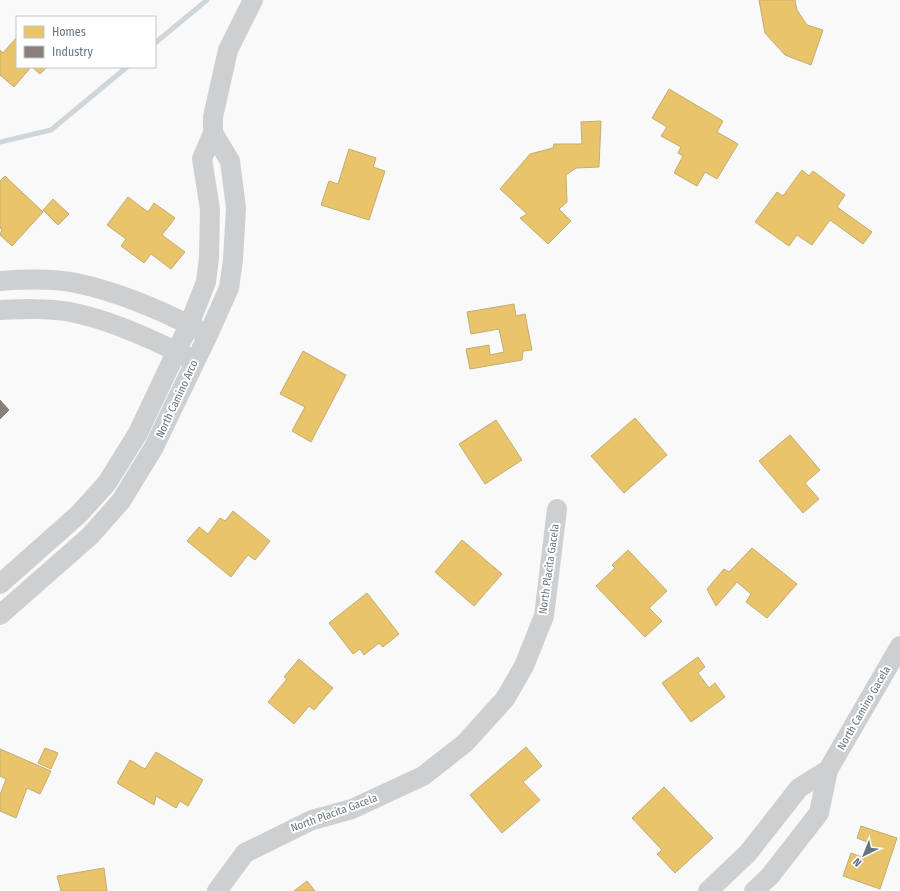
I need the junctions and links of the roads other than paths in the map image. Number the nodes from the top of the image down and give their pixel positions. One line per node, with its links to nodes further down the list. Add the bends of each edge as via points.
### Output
1 (253, 0): 2 (street, North Camino Arco, via 228,50 213,117)
2 (214, 133): 5 (street, North Camino Arco, via 202,159 210,209 210,258 206,282); 6 (street, North Camino Arco, via 230,161 236,208 233,260 228,288)
3 (0, 281): 5 (street, via 24,279 76,283 129,299)
4 (0, 310): 7 (street, via 25,308 70,312 119,327)
5 (189, 325): 6 (street); 7 (street, North Camino Arco)
6 (208, 335): 8 (street, North Camino Arco)
7 (176, 352): 8 (street); 10 (street, North Camino Arco, via 138,433 107,483 79,514)
8 (194, 361): 11 (street, North Camino Arco, via 154,446 121,501 90,536)
9 (557, 509): 14 (street, North Placita Gacela, via 544,616 524,666 505,699 465,744 423,776 352,809 312,820 246,853)
10 (0, 584)
11 (0, 615)
12 (900, 646): 13 (street, North Camino Gacela)
13 (828, 770): 15 (street, North Camino Gacela, via 799,788 748,853); 16 (street, North Camino Gacela, via 819,813 770,876)
14 (217, 891)
15 (708, 891)
16 (754, 891)

